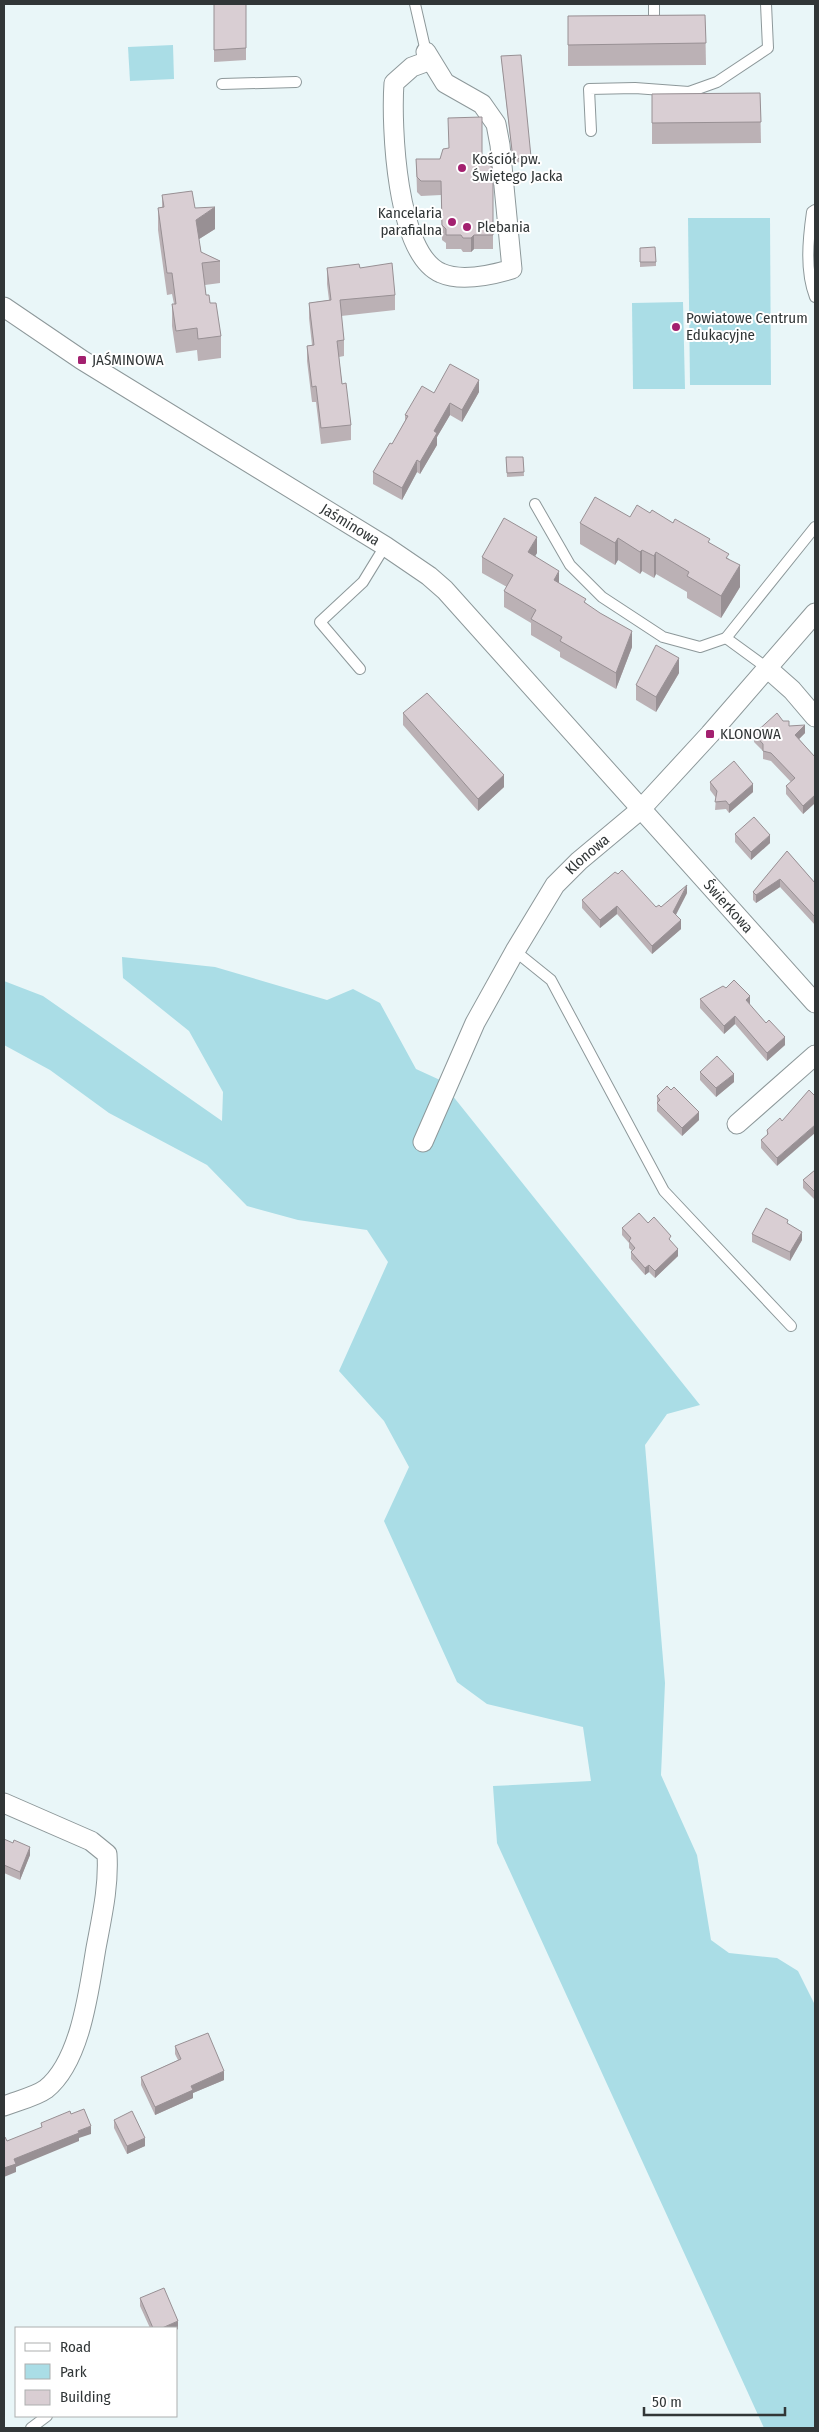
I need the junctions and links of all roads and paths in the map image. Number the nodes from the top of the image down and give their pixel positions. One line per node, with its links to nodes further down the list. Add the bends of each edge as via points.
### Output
1 (415, 4): 5 (lane)
2 (654, 4): 4 (lane)
3 (766, 4): 8 (lane, via 768,48 716,82 688,92 589,89)
4 (654, 26)
5 (429, 56): 5 (street, via 394,83 392,105 400,195 417,250 428,265 440,273 457,277 512,269 496,124 482,104 445,83)
6 (296, 82): 7 (lane)
7 (222, 84)
8 (591, 131)
9 (815, 210): 10 (lane, via 807,246)
10 (815, 297)
11 (4, 307): 14 (street, Jaśminowa, via 82,360)
12 (535, 504): 16 (lane, via 570,565 602,597 663,637 700,647)
13 (815, 527): 16 (lane)
14 (385, 546): 18 (lane, via 364,582 320,622); 20 (street, Jaśminowa, via 445,590)
15 (815, 613): 17 (street, Klonowa)
16 (726, 638): 17 (lane)
17 (768, 668): 19 (street); 20 (street, Klonowa)
18 (360, 669)
19 (815, 717)
20 (640, 810): 21 (street, Klonowa, via 554,885); 22 (street, Świerkowa)
21 (515, 951): 25 (street, Klonowa, via 475,1023); 26 (lane, via 551,980 664,1191)
22 (815, 1003)
23 (815, 1055): 24 (street)
24 (737, 1124)
25 (423, 1142)
26 (791, 1326)
27 (4, 1803): 28 (street, via 91,1840 107,1854 108,1879 85,2014 74,2045 46,2089)
28 (4, 2106)
29 (46, 2417): 30 (lane)
30 (31, 2428)

